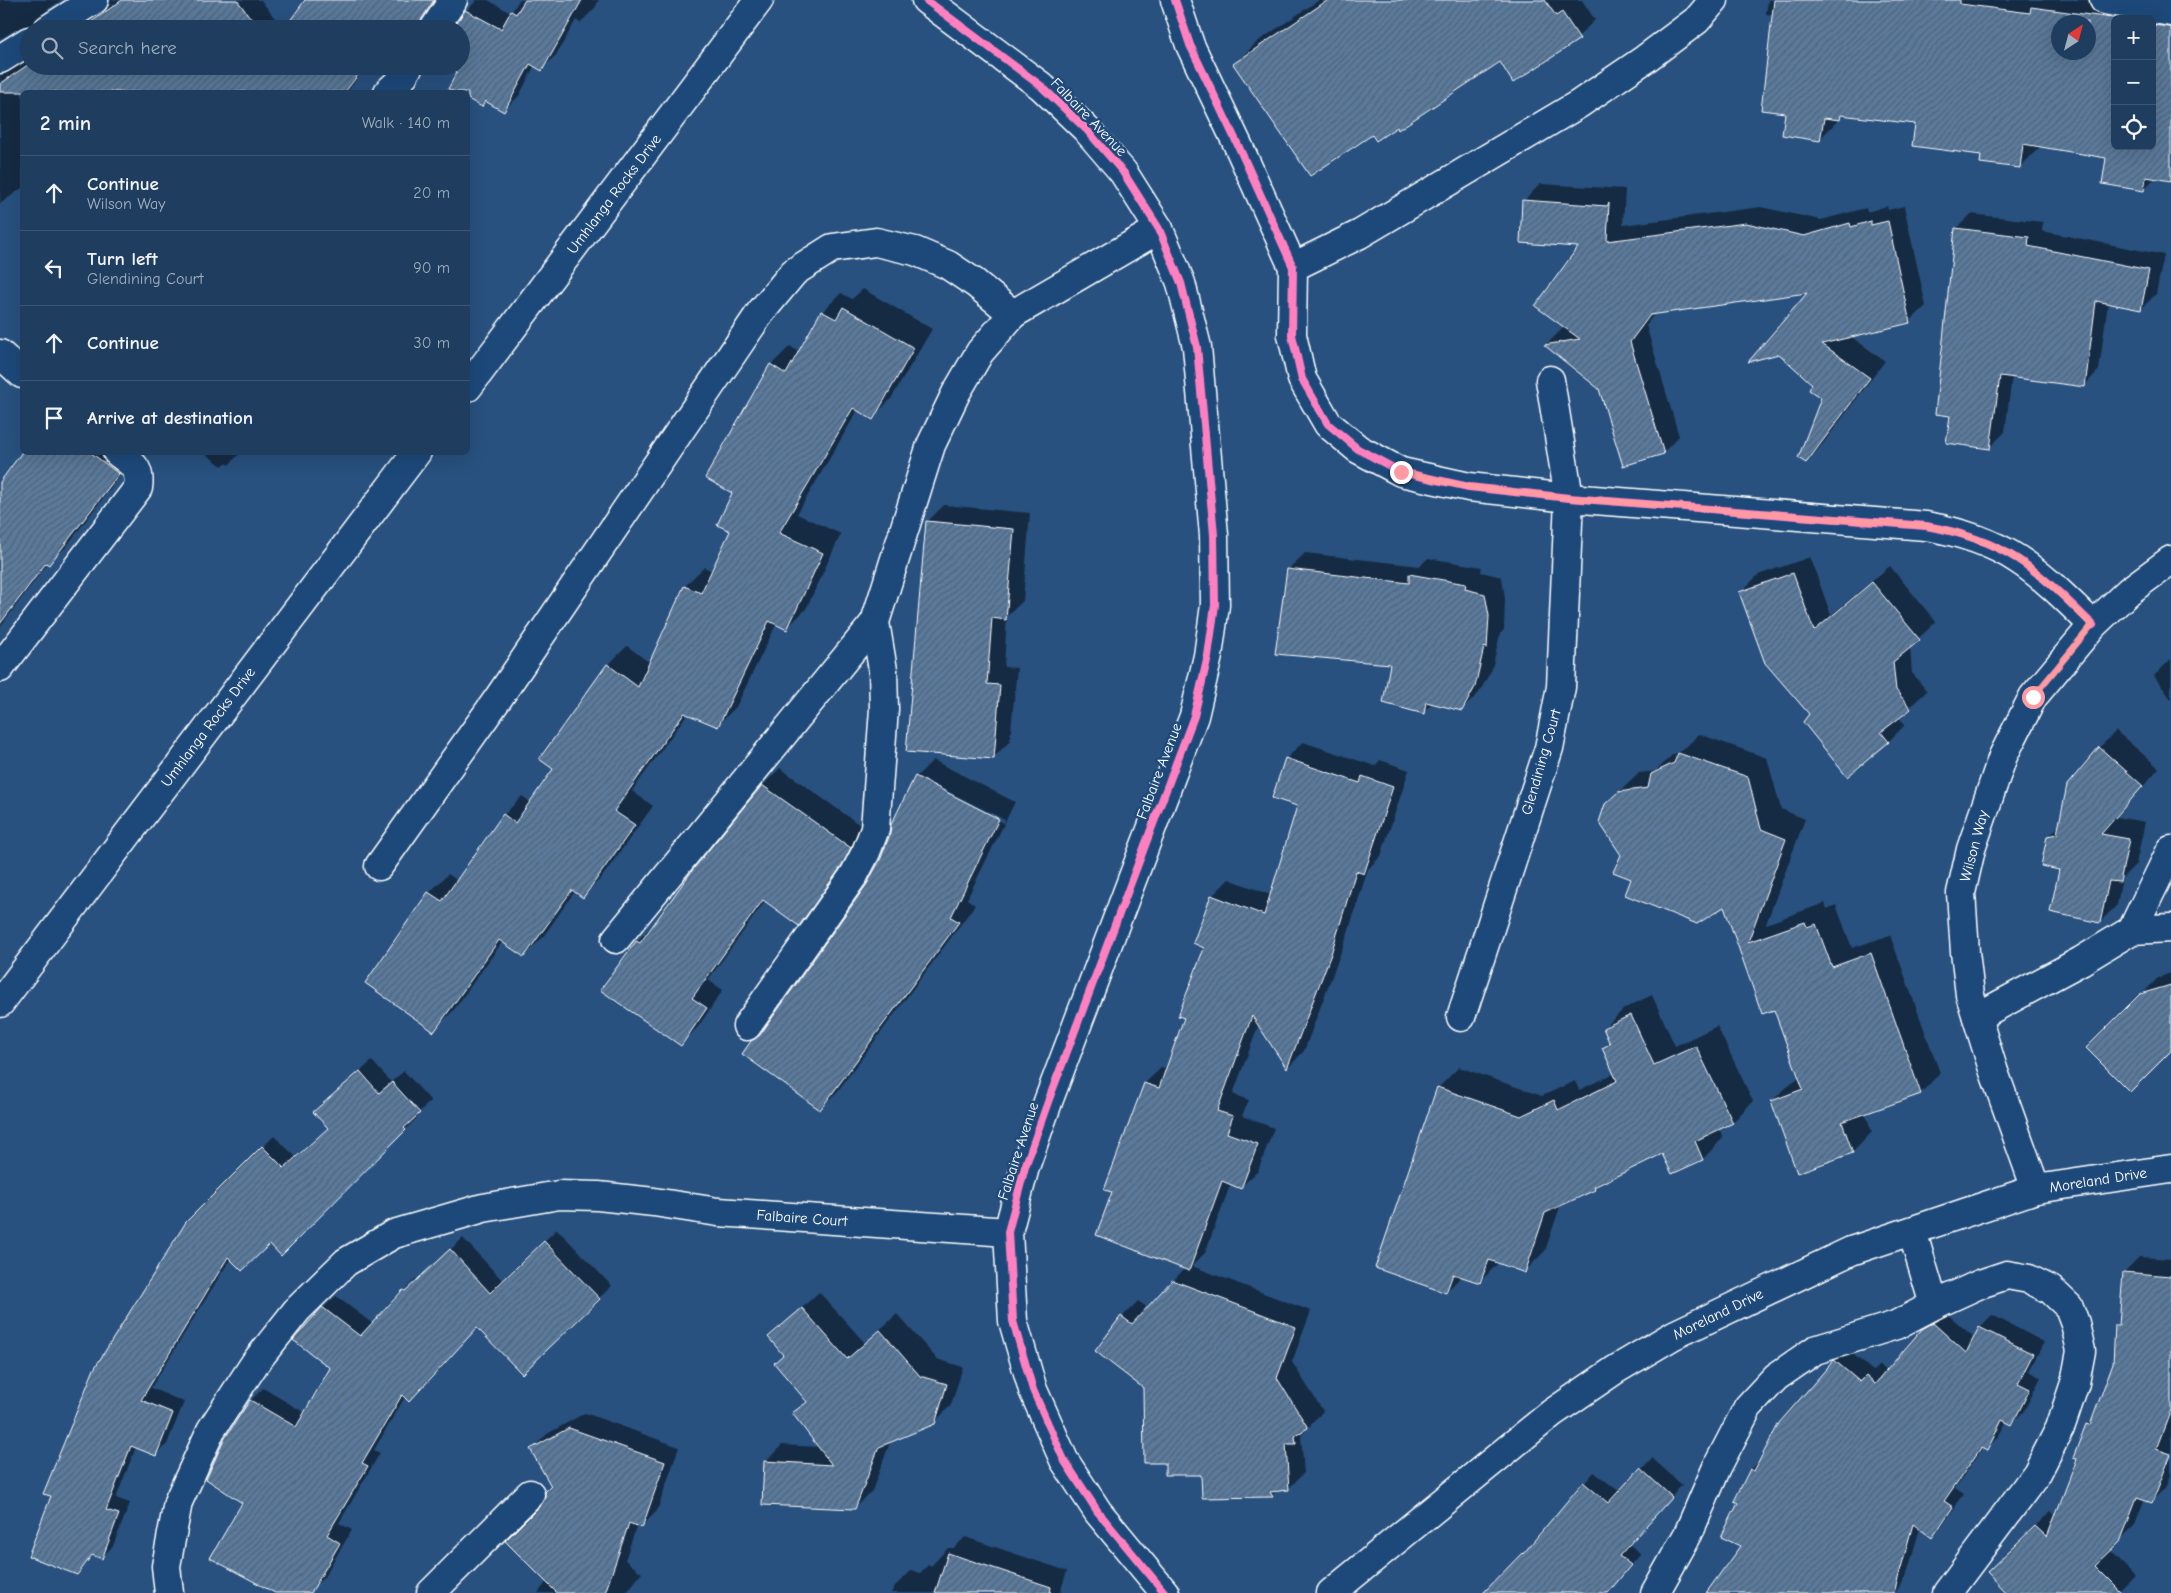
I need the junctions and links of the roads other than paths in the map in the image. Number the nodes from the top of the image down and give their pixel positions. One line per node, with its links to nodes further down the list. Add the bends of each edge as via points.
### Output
1 (94, 0): 9 (street)
2 (454, 0): 10 (street)
3 (759, 0): 21 (street, Umhlanga Rocks Drive)
4 (926, 0): 15 (street, Falbaire Avenue, via 1041,86 1086,129 1123,172)
5 (1175, 0): 16 (street, via 1190,45)
6 (1714, 0): 16 (street, via 1697,20 1579,104 1377,224)
7 (2104, 0): 8 (street)
8 (2171, 12)
9 (62, 20)
10 (440, 20)
11 (20, 47): 12 (street)
12 (0, 59)
13 (403, 75): 14 (street)
14 (390, 90)
15 (1159, 229): 17 (street); 41 (street, Falbaire Avenue, via 1182,283 1198,347 1214,535 1215,605 1208,656 1194,716 1049,1099)
16 (1293, 267): 24 (street, via 1292,336 1302,379 1328,424 1358,449 1401,472 1469,487)
17 (1013, 314): 26 (street, via 980,352 931,445); 30 (street, via 948,265 915,251 876,242 832,248 794,272 760,313 497,700)
18 (0, 354): 19 (street)
19 (20, 372)
20 (1550, 380): 24 (street, Glendining Court)
21 (470, 383)
22 (121, 455): 28 (street, via 139,474 138,488)
23 (415, 455): 34 (street, Umhlanga Rocks Drive)
24 (1569, 498): 27 (street, via 1926,526 1958,532 2010,552 2029,565); 35 (street, Glendining Court, via 1561,687 1550,739)
25 (2171, 560): 27 (street, Wilson Way, via 2129,591)
26 (875, 622): 33 (street); 37 (street, via 883,670 884,709 875,829 854,875)
27 (2092, 625): 36 (street, Wilson Way, via 2033,697 2003,756 1971,849 1962,893 1970,996)
28 (0, 668)
29 (2171, 850): 32 (street)
30 (379, 866)
31 (2171, 928): 32 (street)
32 (2132, 930): 36 (street)
33 (616, 939)
34 (0, 1003)
35 (1461, 1017)
36 (1977, 1017): 39 (street, Wilson Way)
37 (747, 1026)
38 (2171, 1169): 39 (street, Moreland Drive)
39 (2036, 1189): 40 (street, Moreland Drive)
40 (1912, 1231): 42 (street); 47 (street, Moreland Drive, via 1851,1251 1674,1335 1616,1370 1552,1414)
41 (1008, 1232): 44 (street, Falbaire Court, via 718,1212 654,1202 560,1195 483,1208 394,1234 346,1262 297,1310 255,1363 211,1430 178,1502 166,1566); 46 (street, Falbaire Avenue, via 1013,1321 1033,1390 1064,1460 1098,1512)
42 (1934, 1305): 48 (street, via 1896,1325 1815,1350 1776,1377 1748,1407 1688,1534); 49 (street, via 2007,1275 2029,1279 2051,1290 2069,1307 2080,1351 2075,1383 2060,1428 2036,1473)
43 (530, 1494): 45 (street)
44 (168, 1593)
45 (432, 1593)
46 (1165, 1593)
47 (1331, 1593)
48 (1655, 1593)
49 (1947, 1593)

